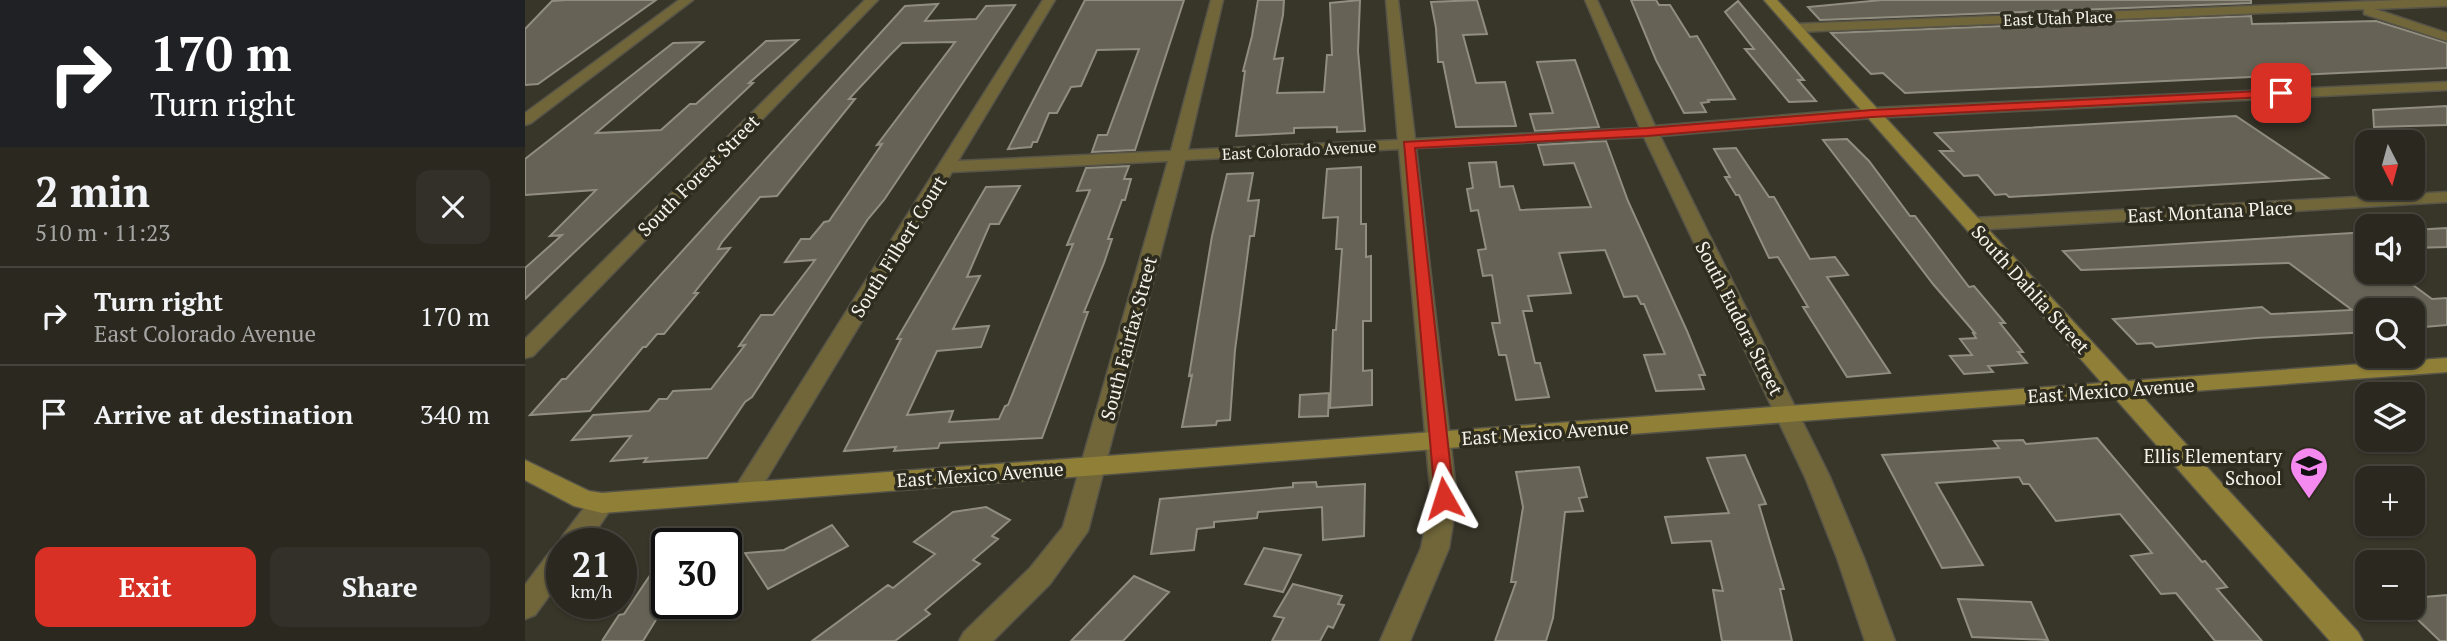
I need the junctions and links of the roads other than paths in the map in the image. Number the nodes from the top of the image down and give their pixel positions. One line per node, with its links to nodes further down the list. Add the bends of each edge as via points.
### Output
1 (687, 0): 14 (street)
2 (871, 0): 24 (street, South Forest Street)
3 (1049, 0): 21 (street, South Filbert Court)
4 (1217, 0): 20 (street, South Fairfax Street)
5 (1392, 0): 19 (street)
6 (1591, 0): 18 (street, South Eudora Street)
7 (1770, 0): 11 (street, South Dahlia Street)
8 (2330, 0): 10 (street)
9 (2447, 2): 10 (street, East Utah Place)
10 (2348, 6): 11 (street, East Utah Place); 12 (street)
11 (1795, 28): 16 (street, South Dahlia Street)
12 (2447, 37)
13 (2447, 86): 16 (street, East Colorado Avenue)
14 (549, 103): 15 (street); 17 (street)
15 (525, 104)
16 (1872, 113): 18 (street, East Colorado Avenue); 23 (street, South Dahlia Street)
17 (525, 120)
18 (1647, 132): 19 (street, East Colorado Avenue); 27 (street, South Eudora Street)
19 (1408, 145): 20 (street, East Colorado Avenue); 28 (street)
20 (1178, 156): 21 (street, East Colorado Avenue); 29 (street, South Fairfax Street)
21 (947, 167): 31 (street, South Filbert Court)
22 (2447, 197): 23 (street, East Montana Place)
23 (1973, 224): 26 (street, South Dahlia Street)
24 (525, 351)
25 (2447, 365): 26 (street, East Mexico Avenue)
26 (2120, 389): 27 (street, East Mexico Avenue); 39 (street, South Dahlia Street)
27 (1788, 414): 28 (street, East Mexico Avenue); 38 (street, South Eudora Street, via 1827,492)
28 (1439, 441): 29 (street, East Mexico Avenue); 37 (street, via 1444,498 1435,548)
29 (1093, 466): 31 (street, East Mexico Avenue); 36 (street, South Fairfax Street, via 1075,531 1040,576)
30 (525, 469): 32 (street, East Mexico Avenue, via 583,499)
31 (746, 491): 32 (street, East Mexico Avenue)
32 (603, 503): 33 (street)
33 (584, 528)
34 (546, 579): 35 (street)
35 (525, 607)
36 (974, 641)
37 (1395, 641)
38 (1880, 641)
39 (2348, 641)

